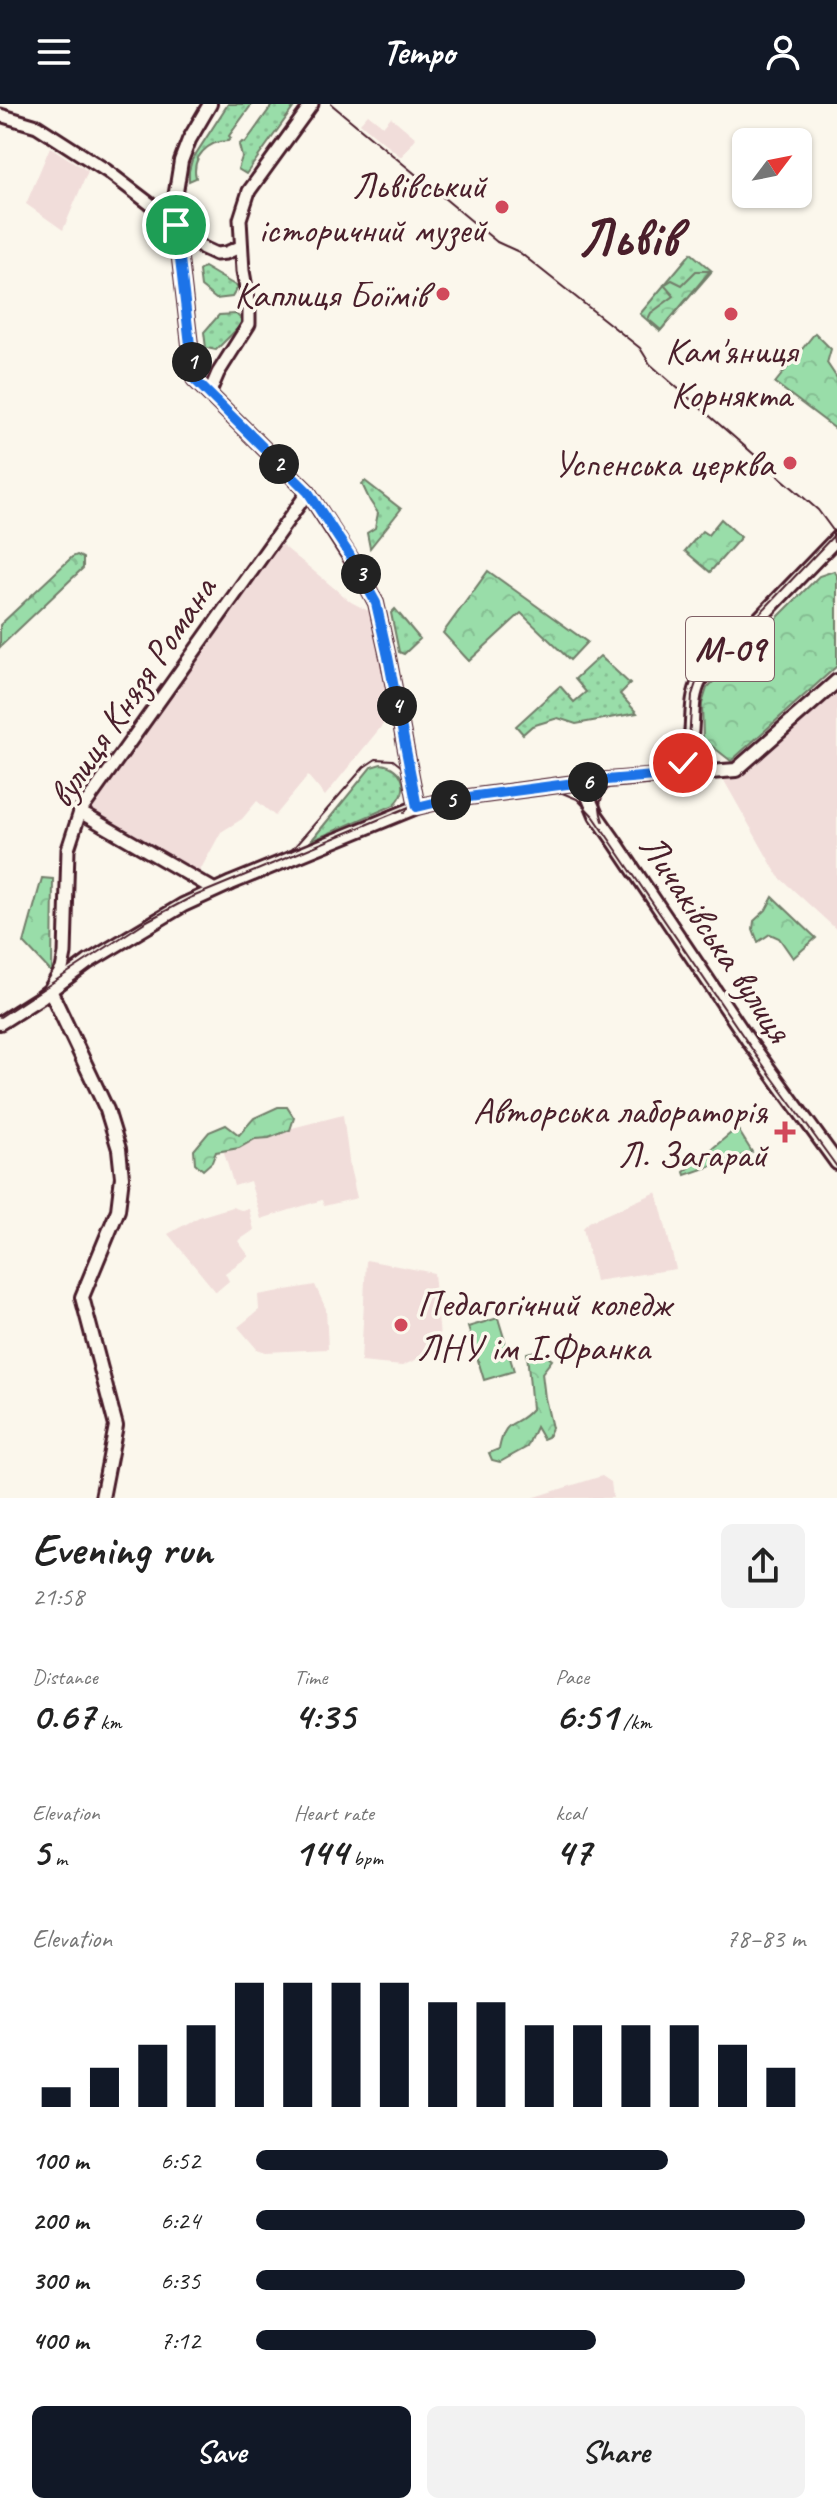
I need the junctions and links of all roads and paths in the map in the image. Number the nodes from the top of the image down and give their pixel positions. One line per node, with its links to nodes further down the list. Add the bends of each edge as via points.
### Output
1 (210, 104): 4 (main road, via 181,161)
2 (312, 104): 5 (main road, via 249,191 240,219)
3 (0, 115): 4 (main road, via 37,126)
4 (176, 225): 5 (main road, via 216,254); 6 (main road, via 194,379)
5 (240, 247): 6 (main road, via 249,324)
6 (209, 394): 7 (main road)
7 (308, 492): 12 (main road, via 359,571 380,617); 13 (main road, вулиця Князя Романа)
8 (837, 538): 10 (main road, М-09, via 700,680 690,751)
9 (837, 681): 10 (main road, М-09, via 736,770)
10 (666, 775): 11 (main road, М-09)
11 (582, 782): 12 (main road); 17 (main road, Личаківська вулиця, via 608,833)
12 (417, 807): 14 (main road)
13 (80, 812): 14 (main road); 15 (main road, вулиця Князя Романа, via 68,849 65,954)
14 (215, 890): 15 (main road, via 147,925)
15 (50, 990): 16 (main road); 18 (main road, via 107,1110 122,1177 118,1210 82,1297 116,1426)
16 (0, 1023)
17 (837, 1163)
18 (102, 1498)

